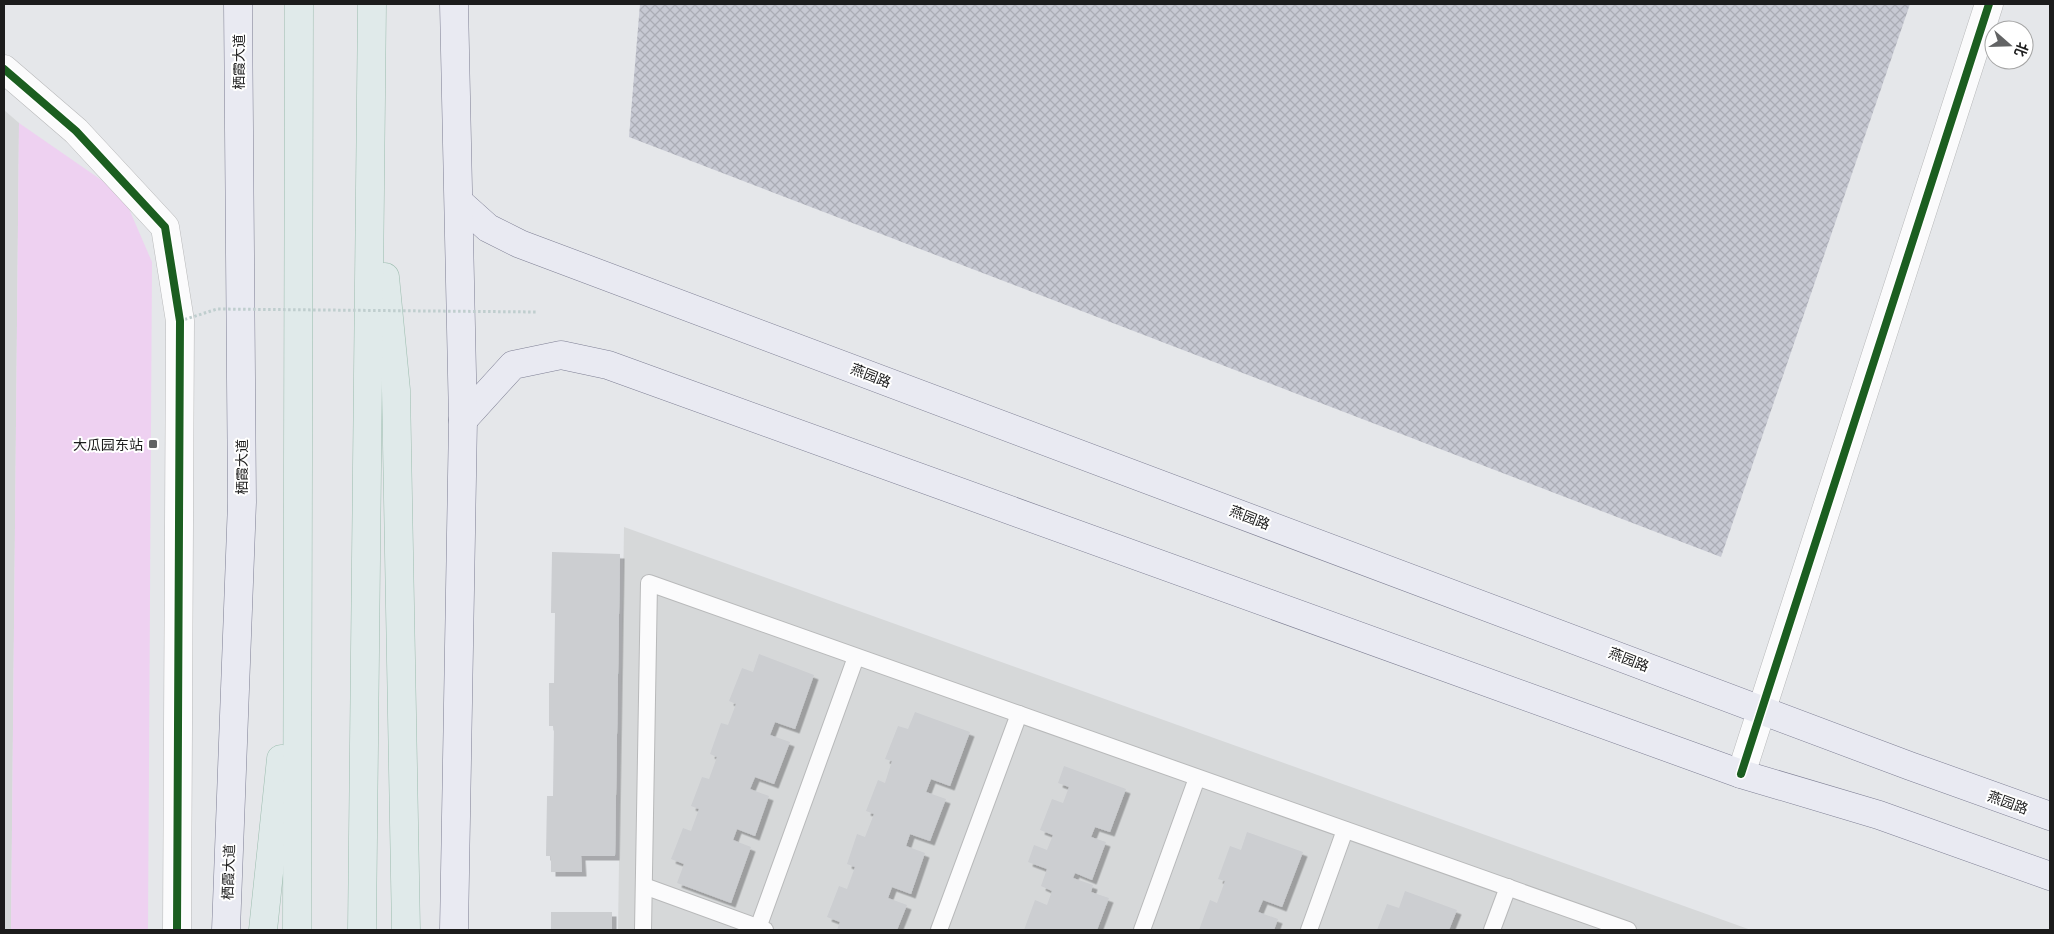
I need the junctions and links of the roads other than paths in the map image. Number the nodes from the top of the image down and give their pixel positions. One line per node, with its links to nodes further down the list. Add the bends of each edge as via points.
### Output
1 (238, 4): 23 (main road, 栖霞大道, via 242,502)
2 (299, 4): 10 (highway)
3 (372, 4): 7 (highway)
4 (454, 4): 8 (main road)
5 (1989, 4): 12 (street)
6 (4, 69): 22 (street, via 76,131 165,226 180,321)
7 (371, 133): 26 (highway); 27 (highway, via 396,390)
8 (459, 202): 9 (main road); 12 (main road, 燕园路, via 488,228 520,244)
9 (463, 420): 14 (main road, via 513,365 561,355 608,365); 28 (main road)
10 (296, 618): 24 (highway); 25 (highway)
11 (856, 657): 13 (lane); 19 (lane, via 649,583); 21 (lane)
12 (1762, 709): 14 (street); 16 (main road, 燕园路)
13 (1019, 714): 15 (lane); 30 (lane)
14 (1741, 774): 18 (main road, via 1879,815)
15 (1197, 778): 17 (lane); 31 (lane)
16 (2050, 816)
17 (1345, 830): 20 (lane); 32 (lane)
18 (2050, 876)
19 (644, 886): 21 (lane); 29 (lane)
20 (1508, 887): 33 (lane); 34 (lane)
21 (761, 929)
22 (177, 930)
23 (226, 930)
24 (263, 930)
25 (296, 930)
26 (362, 930)
27 (406, 930)
28 (454, 930)
29 (643, 930)
30 (939, 930)
31 (1142, 930)
32 (1310, 930)
33 (1492, 930)
34 (1628, 930)

